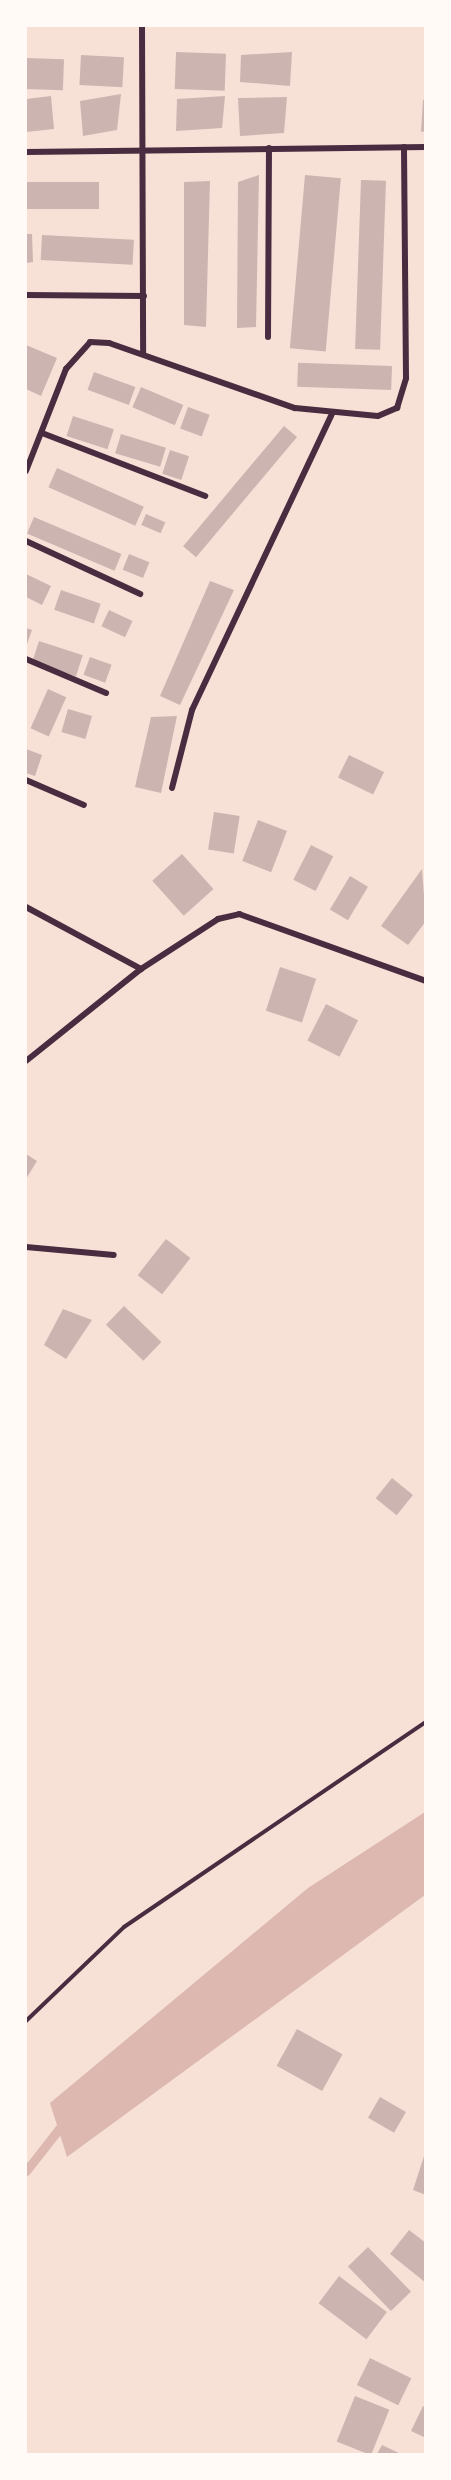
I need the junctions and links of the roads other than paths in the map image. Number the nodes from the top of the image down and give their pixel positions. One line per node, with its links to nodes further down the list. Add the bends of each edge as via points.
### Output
1 (142, 26): 5 (street)
2 (404, 147): 3 (street); 4 (street); 11 (street, via 403,399 378,416)
3 (426, 147)
4 (269, 148): 5 (street); 9 (street)
5 (144, 149): 6 (street); 8 (street)
6 (26, 152)
7 (26, 295): 8 (street)
8 (144, 296): 10 (street)
9 (268, 338)
10 (143, 354): 11 (street, via 208,381); 12 (street, via 90,342 66,369)
11 (332, 414): 20 (street, via 192,710)
12 (42, 433): 13 (street); 14 (street)
13 (26, 471)
14 (205, 496)
15 (26, 541): 16 (street)
16 (140, 594)
17 (26, 659): 18 (street)
18 (106, 693)
19 (26, 780): 21 (street)
20 (172, 788)
21 (84, 805)
22 (26, 907): 23 (street)
23 (141, 969): 24 (street, via 218,919 239,915); 25 (street)
24 (426, 981)
25 (26, 1061)
26 (26, 1247): 27 (street)
27 (114, 1255)

